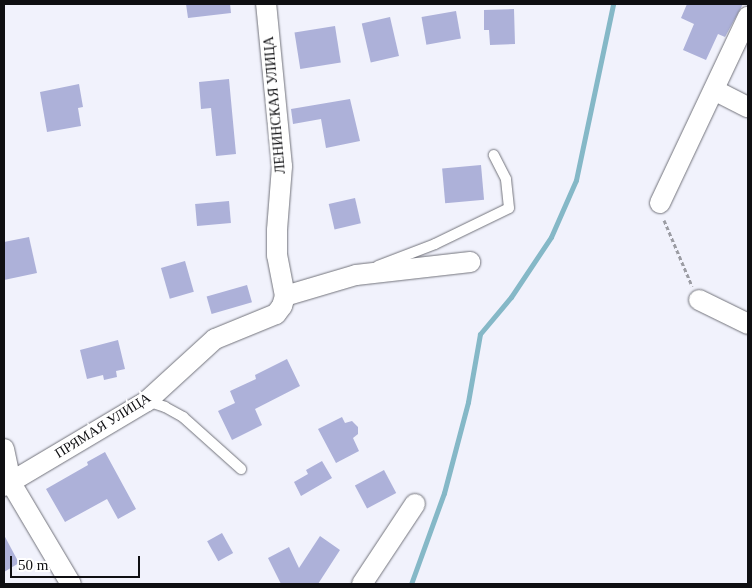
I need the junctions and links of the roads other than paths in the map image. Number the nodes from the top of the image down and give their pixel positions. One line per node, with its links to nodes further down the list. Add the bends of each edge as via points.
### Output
1 (266, 4): 9 (street, ЛЕНИНСКАЯ УЛИЦА, via 282,166 277,230)
2 (748, 17): 3 (street)
3 (714, 90): 4 (street); 6 (street)
4 (748, 107)
5 (494, 155): 8 (lane, via 506,179 509,208 435,244)
6 (660, 203)
7 (470, 262): 8 (street)
8 (356, 275): 9 (street)
9 (285, 296): 12 (street, ПРЯМАЯ УЛИЦА, via 276,314 216,339)
10 (699, 300): 11 (street)
11 (748, 324)
12 (147, 402): 14 (lane, via 183,417); 15 (street, ПРЯМАЯ УЛИЦА)
13 (4, 449): 15 (street)
14 (241, 469)
15 (7, 484): 17 (street)
16 (415, 504): 18 (street)
17 (71, 584)
18 (362, 584)

